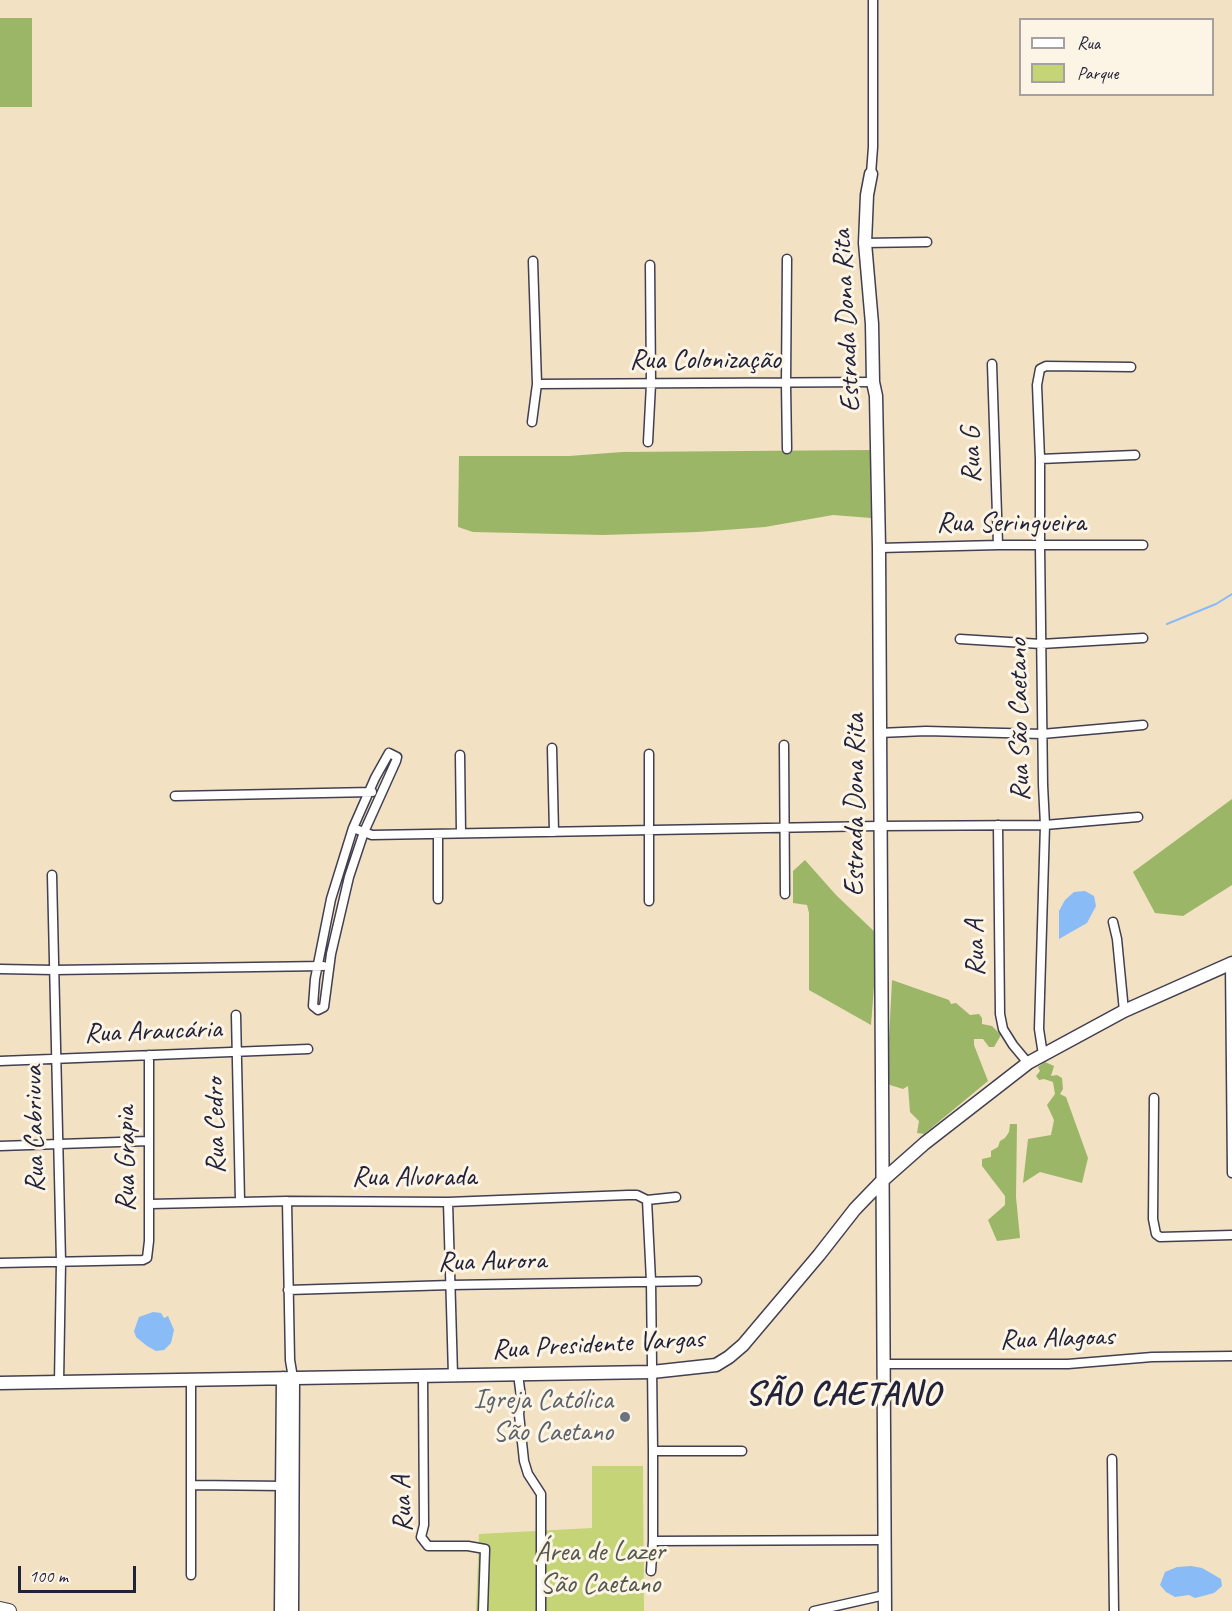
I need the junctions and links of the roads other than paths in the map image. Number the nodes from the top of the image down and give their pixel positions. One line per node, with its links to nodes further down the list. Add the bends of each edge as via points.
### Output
1 (873, 0): 2 (street, Estrada Dona Rita)
2 (871, 174): 4 (main road, Estrada Dona Rita)
3 (927, 242): 4 (street)
4 (865, 243): 10 (main road, Estrada Dona Rita)
5 (787, 259): 13 (street)
6 (533, 261): 11 (street)
7 (650, 265): 12 (street)
8 (992, 364): 19 (street, Rua G)
9 (1131, 367): 18 (street, Rua São Caetano, via 1040,369)
10 (873, 382): 13 (street, Rua Colonização); 22 (main road, Estrada Dona Rita)
11 (537, 384): 12 (street, Rua Colonização); 14 (street)
12 (651, 384): 13 (street, Rua Colonização); 15 (street)
13 (786, 384): 16 (street)
14 (532, 422)
15 (648, 442)
16 (787, 449)
17 (1135, 455): 18 (street)
18 (1040, 459): 21 (street, Rua São Caetano)
19 (998, 545): 21 (street, Rua Seringueira); 22 (street, Rua Seringueira)
20 (1143, 545): 21 (street, Rua Seringueira)
21 (1040, 546): 25 (street, Rua São Caetano)
22 (879, 548): 27 (main road, Estrada Dona Rita)
23 (1143, 638): 25 (street)
24 (960, 639): 25 (street)
25 (1041, 644): 28 (street, Rua São Caetano)
26 (1143, 725): 28 (street)
27 (879, 733): 28 (street); 39 (main road, Estrada Dona Rita)
28 (1042, 734): 38 (street, Rua São Caetano)
29 (784, 745): 40 (street)
30 (552, 748): 44 (street)
31 (648, 754): 42 (street)
32 (460, 755): 45 (street)
33 (369, 791): 34 (street); 34 (street, via 386,755 393,754 396,761); 35 (street); 41 (street)
34 (380, 795): 43 (street)
35 (175, 796)
36 (1138, 817): 38 (street)
37 (998, 825): 38 (street); 39 (street); 65 (street, Rua A, via 1000,1014 1003,1029)
38 (1045, 825): 62 (street, Rua São Caetano, via 1039,1029)
39 (879, 826): 40 (street); 71 (main road, Estrada Dona Rita)
40 (785, 827): 42 (street); 48 (street)
41 (353, 828): 43 (street); 53 (street, via 331,898)
42 (649, 830): 44 (street); 50 (street)
43 (364, 832): 46 (street); 54 (street, via 342,902)
44 (554, 832): 45 (street)
45 (461, 833): 46 (street)
46 (438, 834): 49 (street)
47 (52, 875): 56 (street, Rua Cabriuva)
48 (785, 894)
49 (438, 899)
50 (649, 901)
51 (1113, 922): 57 (street)
52 (1231, 963): 57 (main road, Rua Presidente Vargas); 70 (street)
53 (318, 965): 54 (street); 54 (street, via 313,1006 318,1010 324,1007); 56 (street)
54 (329, 967)
55 (0, 969): 56 (street)
56 (54, 970): 63 (street, Rua Cabriuva)
57 (1124, 1011): 62 (main road, Rua Presidente Vargas)
58 (236, 1014): 60 (street, Rua Cedro)
59 (308, 1049): 60 (street, Rua Araucária)
60 (237, 1051): 61 (street, Rua Araucária); 74 (street, Rua Cedro)
61 (149, 1055): 63 (street, Rua Araucária); 67 (street, Rua Grapia)
62 (1043, 1055): 65 (main road, Rua Presidente Vargas)
63 (56, 1058): 64 (street, Rua Araucária); 68 (street, Rua Cabriuva)
64 (0, 1060)
65 (1028, 1063): 71 (main road, Rua Presidente Vargas)
66 (1154, 1098): 78 (street, via 1154,1230 1160,1237)
67 (149, 1141): 68 (street); 77 (street, Rua Grapia)
68 (59, 1145): 69 (street); 79 (street, Rua Cabriuva)
69 (0, 1146)
70 (1232, 1173)
71 (882, 1181): 86 (main road, Estrada Dona Rita); 87 (main road, Rua Presidente Vargas, via 729,1357 716,1365)
72 (676, 1197): 73 (street, Rua Alvorada)
73 (647, 1200): 76 (street, Rua Alvorada, via 628,1195); 81 (street)
74 (240, 1201): 75 (street, Rua Alvorada); 77 (street, Rua Alvorada)
75 (287, 1201): 76 (street, Rua Alvorada); 84 (street)
76 (448, 1202): 83 (street)
77 (150, 1204): 79 (street, Rua Grapia, via 147,1258)
78 (1232, 1235)
79 (61, 1262): 80 (street); 94 (street, Rua Cabriuva)
80 (0, 1263)
81 (651, 1281): 82 (street, Rua Aurora); 83 (street, Rua Aurora); 87 (street)
82 (697, 1281)
83 (451, 1285): 84 (street, Rua Aurora); 89 (street)
84 (288, 1290): 91 (street)
85 (1232, 1356): 86 (street, Rua Alagoas, via 1152,1357 1068,1365)
86 (883, 1364): 101 (main road, Estrada Dona Rita)
87 (652, 1371): 88 (main road, Rua Presidente Vargas); 95 (street)
88 (518, 1374): 89 (main road, Rua Presidente Vargas); 110 (street, via 524,1461 541,1494)
89 (453, 1375): 90 (main road, Rua Presidente Vargas)
90 (423, 1376): 91 (main road, Rua Presidente Vargas); 109 (street, Rua A, via 421,1537 428,1546 485,1549)
91 (288, 1378): 92 (main road, Rua Presidente Vargas); 99 (main road)
92 (191, 1381): 94 (main road, Rua Presidente Vargas); 98 (street)
93 (0, 1383): 94 (main road, Rua Presidente Vargas)
94 (59, 1383)
95 (653, 1451): 96 (street); 100 (street)
96 (742, 1451)
97 (1112, 1459): 113 (street)
98 (192, 1485): 99 (street); 103 (street)
99 (288, 1486): 107 (main road); 108 (main road)
100 (653, 1540): 101 (street); 102 (street)
101 (885, 1540): 104 (main road, Estrada Dona Rita)
102 (651, 1571)
103 (191, 1575)
104 (885, 1595): 111 (street); 112 (main road, Estrada Dona Rita)
105 (0, 1609): 106 (main road)
106 (9, 1611)
107 (281, 1611)
108 (292, 1611)
109 (483, 1611)
110 (541, 1611)
111 (813, 1611)
112 (885, 1611)
113 (1114, 1611)

